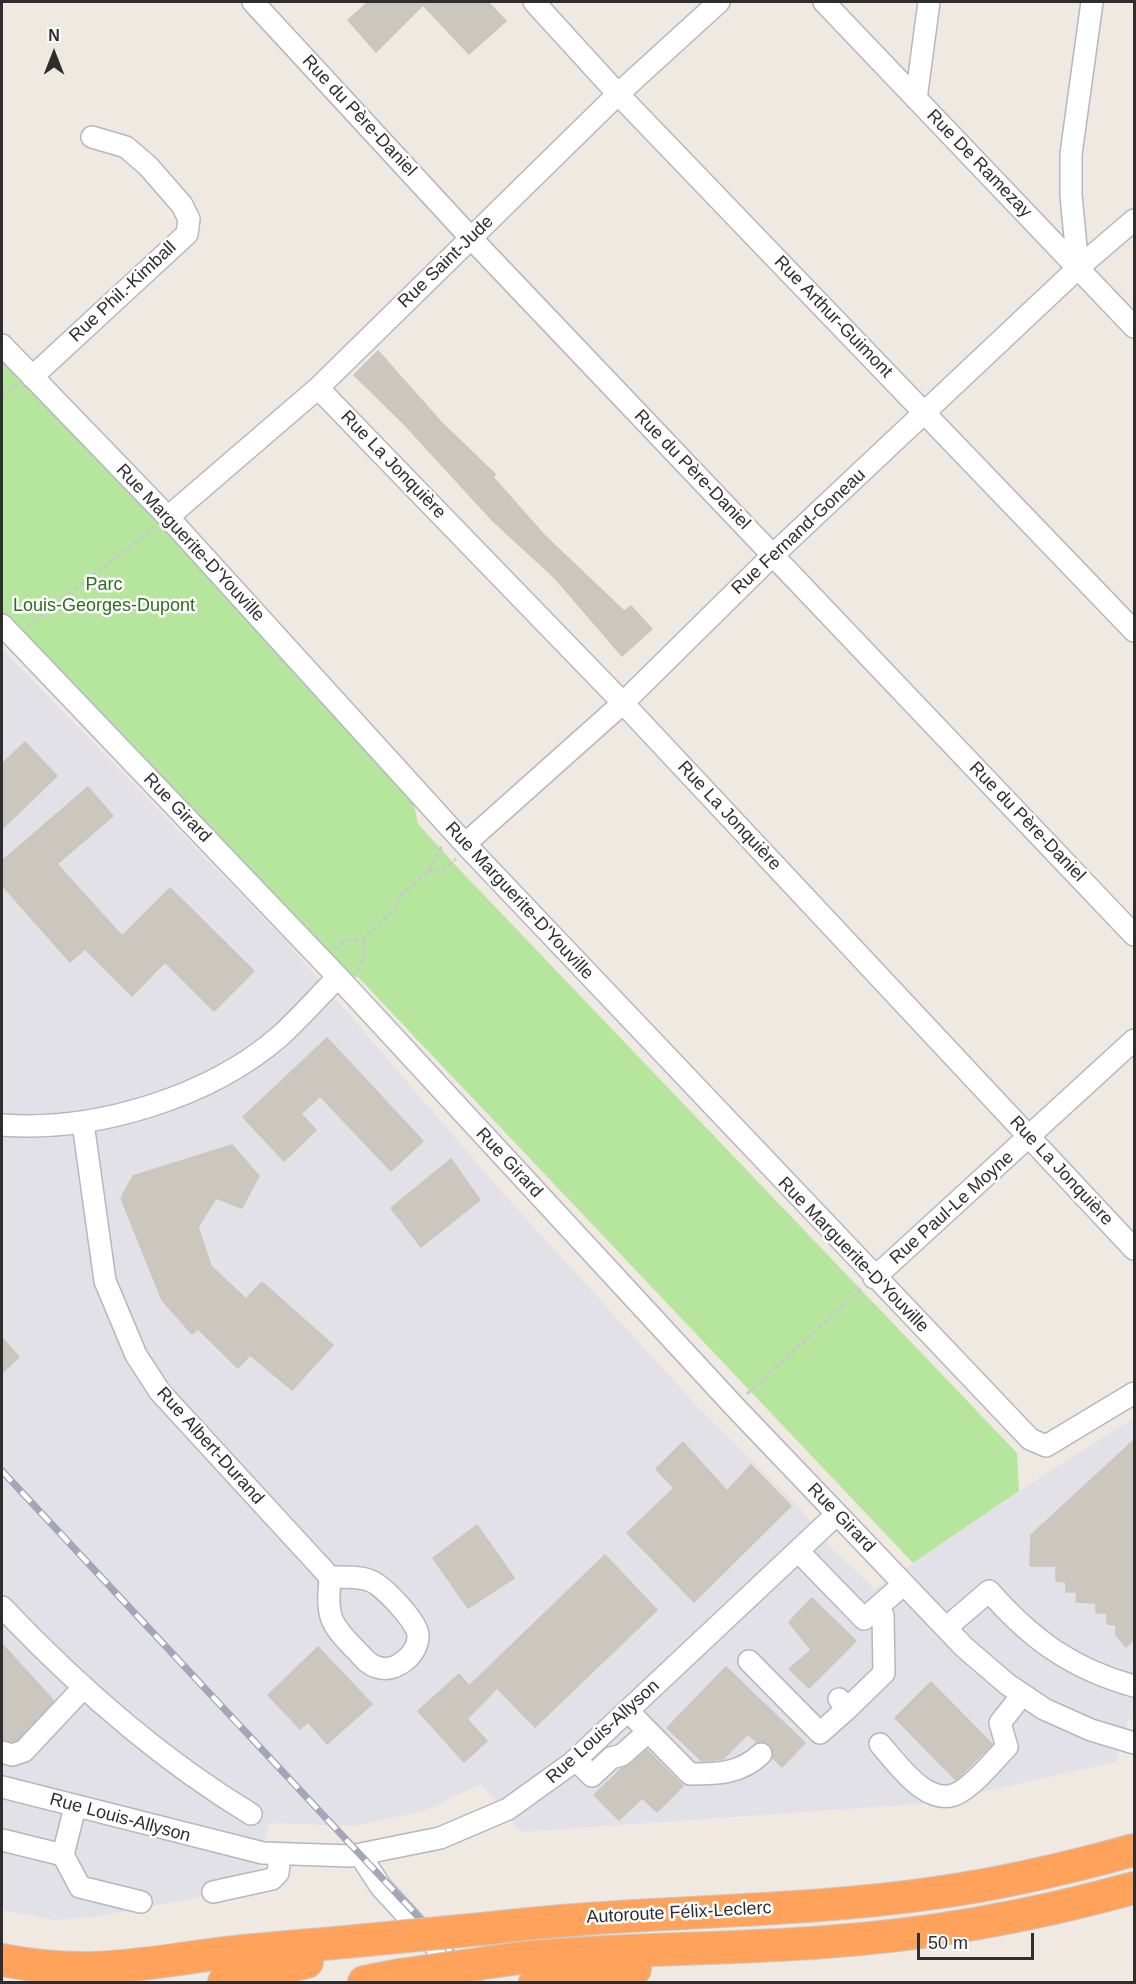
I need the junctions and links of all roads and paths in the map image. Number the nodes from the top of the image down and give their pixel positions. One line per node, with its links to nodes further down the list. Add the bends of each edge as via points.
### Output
1 (253, 2): 11 (street, Rue du Père-Daniel)
2 (534, 2): 7 (street, Rue Arthur-Guimont)
3 (719, 2): 7 (street, Rue Saint-Jude)
4 (824, 2): 8 (street, Rue De Ramezay)
5 (930, 2): 8 (street)
6 (1092, 2): 12 (street, via 1071,154)
7 (618, 94): 11 (street, Rue Saint-Jude); 17 (street, Rue Arthur-Guimont)
8 (916, 99): 12 (street, Rue De Ramezay)
9 (92, 137): 15 (street, Rue Phil.-Kimball, via 126,147 148,166 183,205 189,219 187,234)
10 (1134, 220): 12 (street, Rue Fernand-Goneau)
11 (471, 237): 16 (street, Rue Saint-Jude); 19 (street, Rue du Père-Daniel)
12 (1078, 268): 13 (street, Rue De Ramezay); 17 (street, Rue Fernand-Goneau)
13 (1134, 327)
14 (2, 345): 15 (street, Rue Marguerite-D'Youville)
15 (32, 376): 18 (street, Rue Marguerite-D'Youville)
16 (318, 388): 18 (street, Rue Saint-Jude); 22 (street, Rue La Jonquière)
17 (926, 414): 19 (street, Rue Fernand-Goneau); 21 (street, Rue Arthur-Guimont)
18 (168, 517): 20 (path); 23 (street, Rue Marguerite-D'Youville)
19 (773, 555): 22 (street, Rue Fernand-Goneau); 25 (street, Rue du Père-Daniel)
20 (7, 631): 27 (street, Rue Girard)
21 (1134, 631)
22 (623, 703): 23 (street, Rue Fernand-Goneau); 31 (street, Rue La Jonquière)
23 (465, 844): 24 (path, via 459,856 445,868); 24 (path, via 446,842); 33 (street, Rue Marguerite-D'Youville)
24 (428, 871): 26 (path, via 398,898 395,908)
25 (1134, 935)
26 (363, 939): 27 (path, via 365,955 356,972); 27 (path, via 346,940 335,949)
27 (338, 977): 29 (street, via 279,1037 233,1068 146,1107); 35 (street, Rue Girard)
28 (1134, 1040): 31 (street, Rue Paul-Le Moyne)
29 (83, 1123): 30 (street); 38 (street, Rue Albert-Durand, via 105,1281 136,1355 160,1392)
30 (2, 1125)
31 (1030, 1138): 32 (street, Rue La Jonquière); 33 (street, Rue Paul-Le Moyne)
32 (1134, 1249)
33 (874, 1278): 34 (street, Rue Marguerite-D'Youville, via 1030,1439 1046,1446); 35 (path)
34 (1134, 1393)
35 (734, 1406): 36 (street, Rue Girard)
36 (837, 1514): 37 (street, Rue Louis-Allyson); 39 (street, Rue Girard)
37 (798, 1551): 41 (street, via 864,1619); 47 (street, Rue Louis-Allyson)
38 (330, 1577): 38 (street, via 330,1620 367,1662 389,1669 410,1655 418,1639 416,1626 379,1585 361,1578)
39 (904, 1584): 41 (street); 42 (street, Rue Girard)
40 (2, 1607): 45 (street)
41 (877, 1608): 43 (street, via 883,1615 884,1673 842,1703 820,1733)
42 (946, 1628): 44 (street, via 989,1591 1044,1645 1091,1671); 46 (street, Rue Girard)
43 (749, 1660)
44 (1134, 1686)
45 (83, 1688): 51 (street, via 24,1751 12,1755); 56 (street, via 164,1756)
46 (1022, 1695): 49 (street, via 1000,1723 1007,1748 954,1795 940,1796 927,1791); 50 (street, Rue Girard, via 1071,1722)
47 (628, 1711): 48 (street); 53 (street, Rue Louis-Allyson)
48 (648, 1731): 52 (street, via 690,1774 734,1771); 53 (street, via 592,1776)
49 (880, 1743)
50 (1134, 1743)
51 (2, 1752)
52 (761, 1754)
53 (576, 1760): 61 (street, Rue Louis-Allyson, via 531,1794 472,1826 415,1845)
54 (2, 1787): 55 (street, Rue Louis-Allyson)
55 (75, 1807): 59 (street); 60 (street, Rue Louis-Allyson)
56 (251, 1814)
57 (2, 1840): 59 (street)
58 (1134, 1850): 65 (highway, Autoroute Félix-Leclerc, bridge, via 1048,1872 934,1893 818,1905 592,1918)
59 (63, 1855): 64 (street, via 80,1887)
60 (280, 1855): 61 (street, Rue Louis-Allyson); 63 (street, via 278,1873 272,1879)
61 (360, 1855): 70 (street, via 381,1887)
62 (1134, 1888): 67 (highway, Autoroute Félix-Leclerc, via 988,1922 892,1936)
63 (213, 1892)
64 (141, 1902)
65 (371, 1945): 66 (highway, via 216,1954 109,1969 53,1968); 68 (highway)
66 (2, 1960)
67 (532, 1974): 69 (highway, Autoroute Félix-Leclerc, bridge, via 400,1975)
68 (224, 1983)
69 (364, 1983)
70 (468, 1983)

